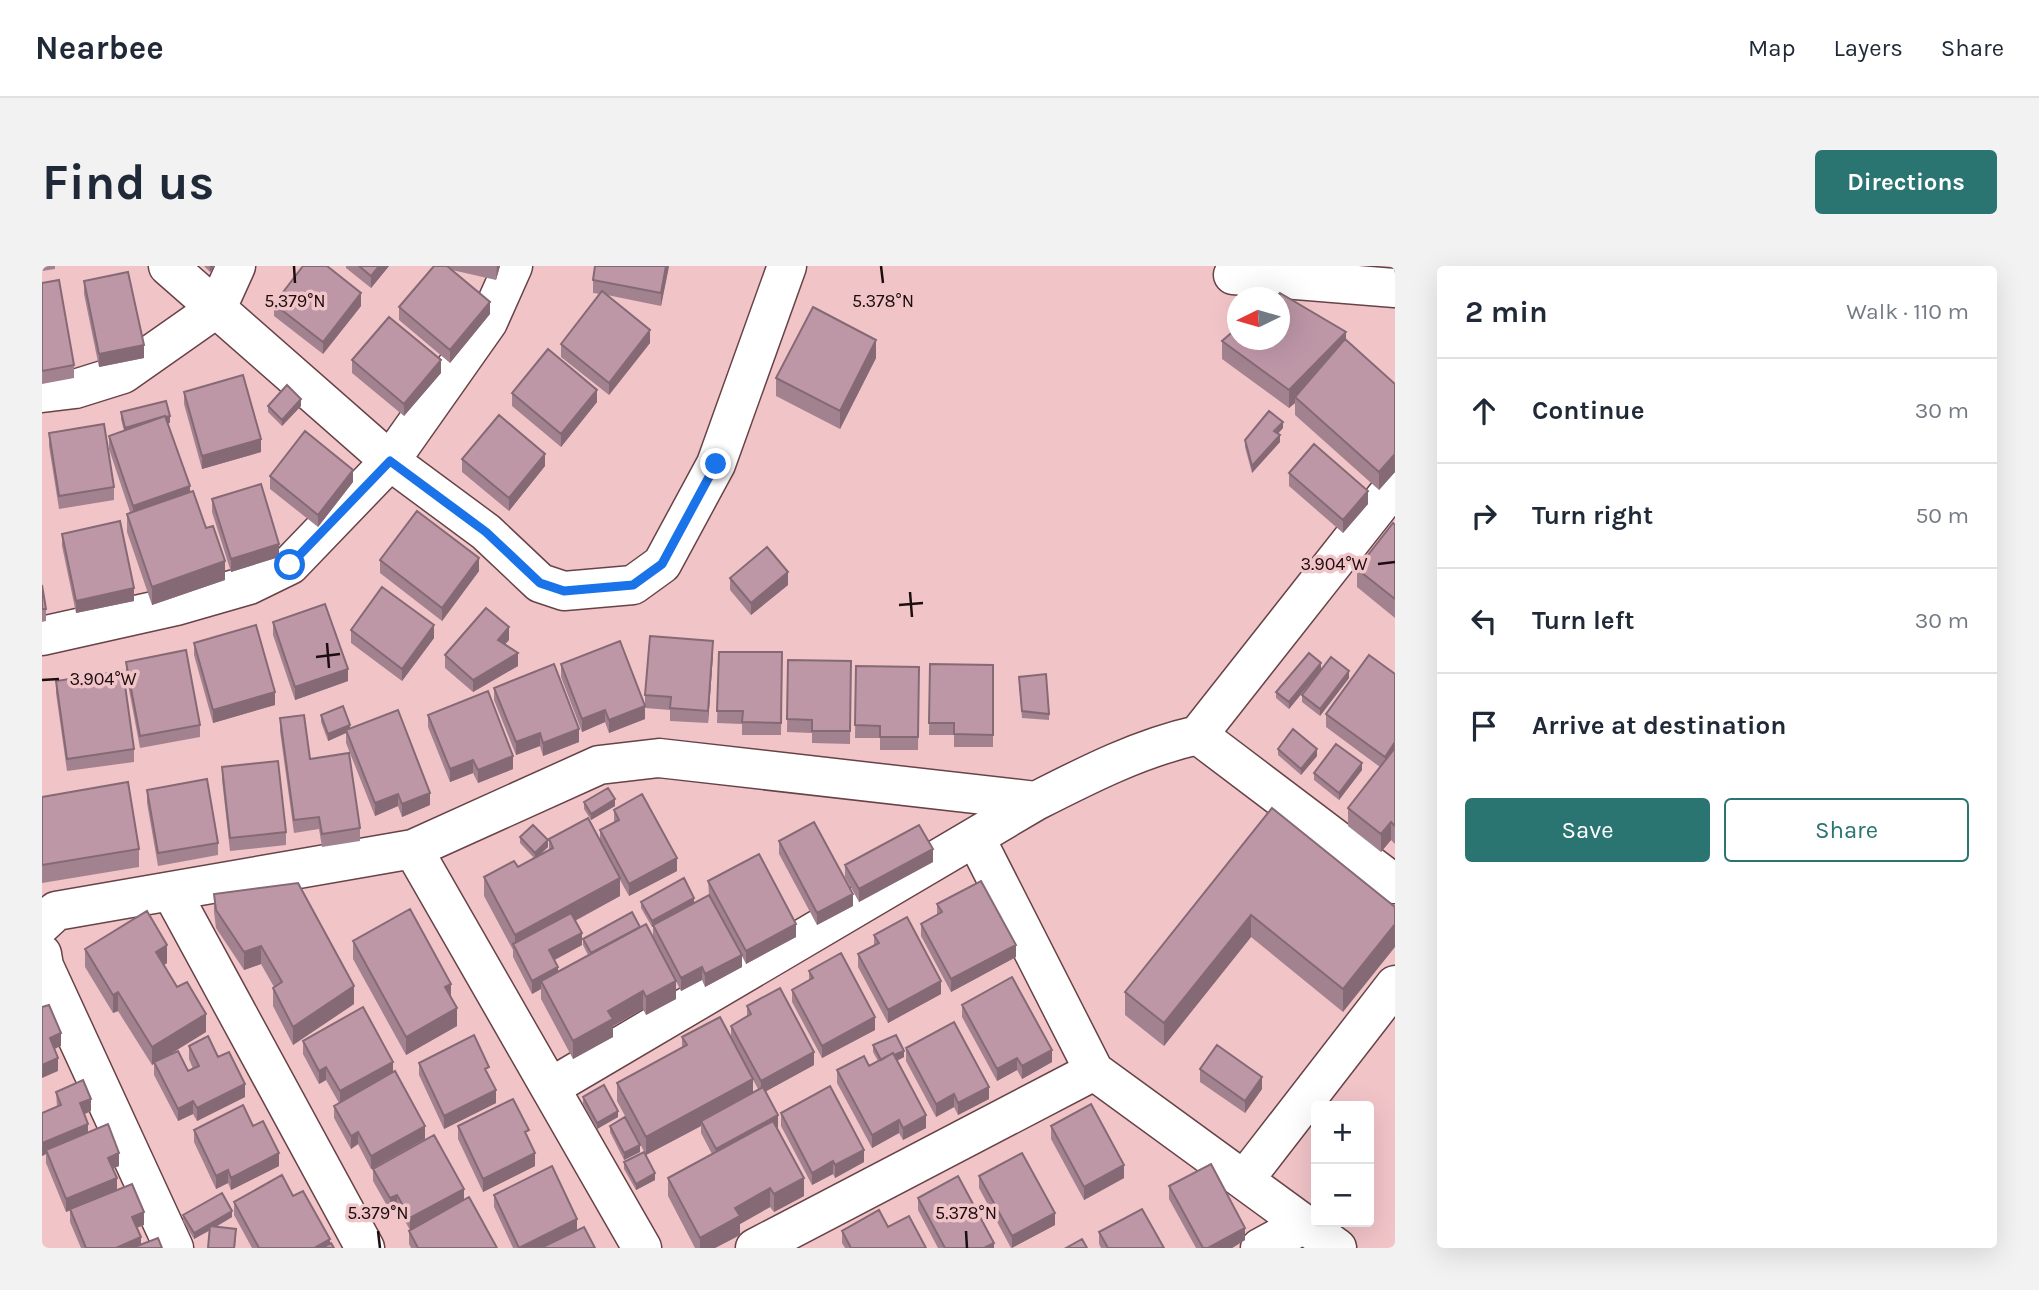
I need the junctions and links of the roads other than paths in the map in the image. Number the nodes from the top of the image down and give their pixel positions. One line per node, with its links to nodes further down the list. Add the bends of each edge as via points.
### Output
1 (168, 266): 7 (street)
2 (236, 266): 7 (street)
3 (513, 266): 9 (street, via 488,322)
4 (787, 266): 9 (street, via 716,464 662,564 633,585 564,591 540,583 486,532)
5 (1233, 275): 6 (street)
6 (1395, 288)
7 (217, 308): 8 (street, via 123,374); 9 (street)
8 (42, 393)
9 (390, 461): 11 (street, via 290,565 249,585 176,606)
10 (1395, 485): 12 (street)
11 (42, 636)
12 (1198, 735): 13 (street, via 1115,761); 16 (street)
13 (1036, 801): 14 (street); 15 (street, via 659,758 599,765)
14 (975, 837): 21 (street); 22 (street)
15 (413, 849): 17 (street); 22 (street)
16 (1395, 884)
17 (172, 893): 18 (street, via 56,911); 26 (street)
18 (42, 924)
19 (42, 954): 25 (street)
20 (1395, 985): 23 (street)
21 (1094, 1071): 23 (street); 28 (street)
22 (551, 1087): 27 (street)
23 (1244, 1180): 24 (street)
24 (1304, 1224): 29 (street); 30 (street)
25 (174, 1248)
26 (365, 1248)
27 (642, 1248)
28 (754, 1248)
29 (1260, 1248)
30 (1337, 1248)

